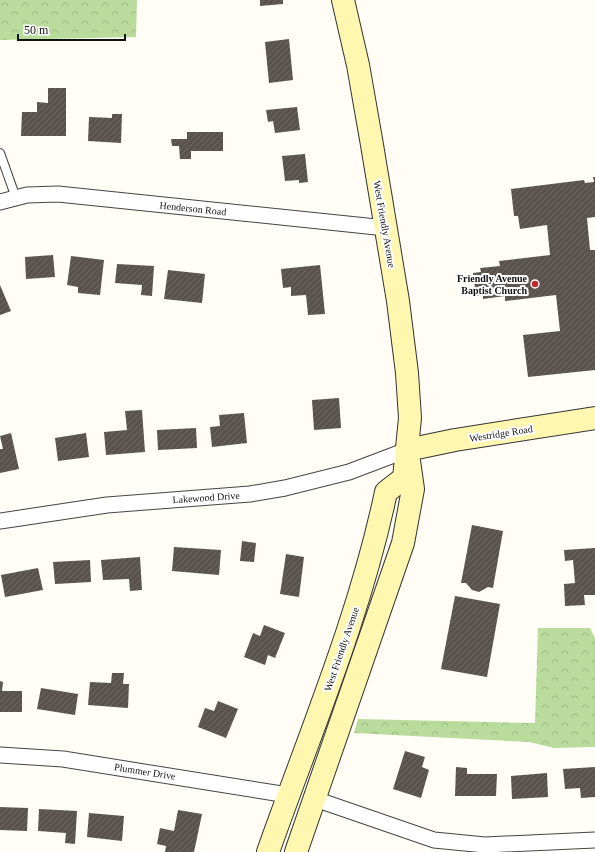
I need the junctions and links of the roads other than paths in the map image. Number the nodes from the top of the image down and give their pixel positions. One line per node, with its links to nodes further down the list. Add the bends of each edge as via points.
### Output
1 (343, 0): 6 (main road, West Friendly Avenue, via 358,65)
2 (0, 153): 3 (lane)
3 (3, 167): 4 (lane)
4 (16, 198): 5 (street, Henderson Road); 6 (street, Henderson Road, via 58,194)
5 (0, 202)
6 (386, 228): 8 (main road, West Friendly Avenue, via 407,374 410,418)
7 (595, 418): 8 (main road, Westridge Road)
8 (407, 450): 9 (street, Lakewood Drive, via 349,472 285,488 250,494 107,505); 11 (main road, West Friendly Avenue, via 404,478 386,492 375,542 346,637); 12 (main road, West Friendly Avenue, via 413,489 404,542)
9 (0, 521)
10 (0, 755): 11 (street, Plummer Drive, via 63,759)
11 (288, 794): 15 (main road, West Friendly Avenue)
12 (315, 799): 14 (street, via 434,840); 16 (main road, West Friendly Avenue)
13 (595, 840): 14 (street)
14 (485, 849)
15 (268, 852)
16 (296, 852)

